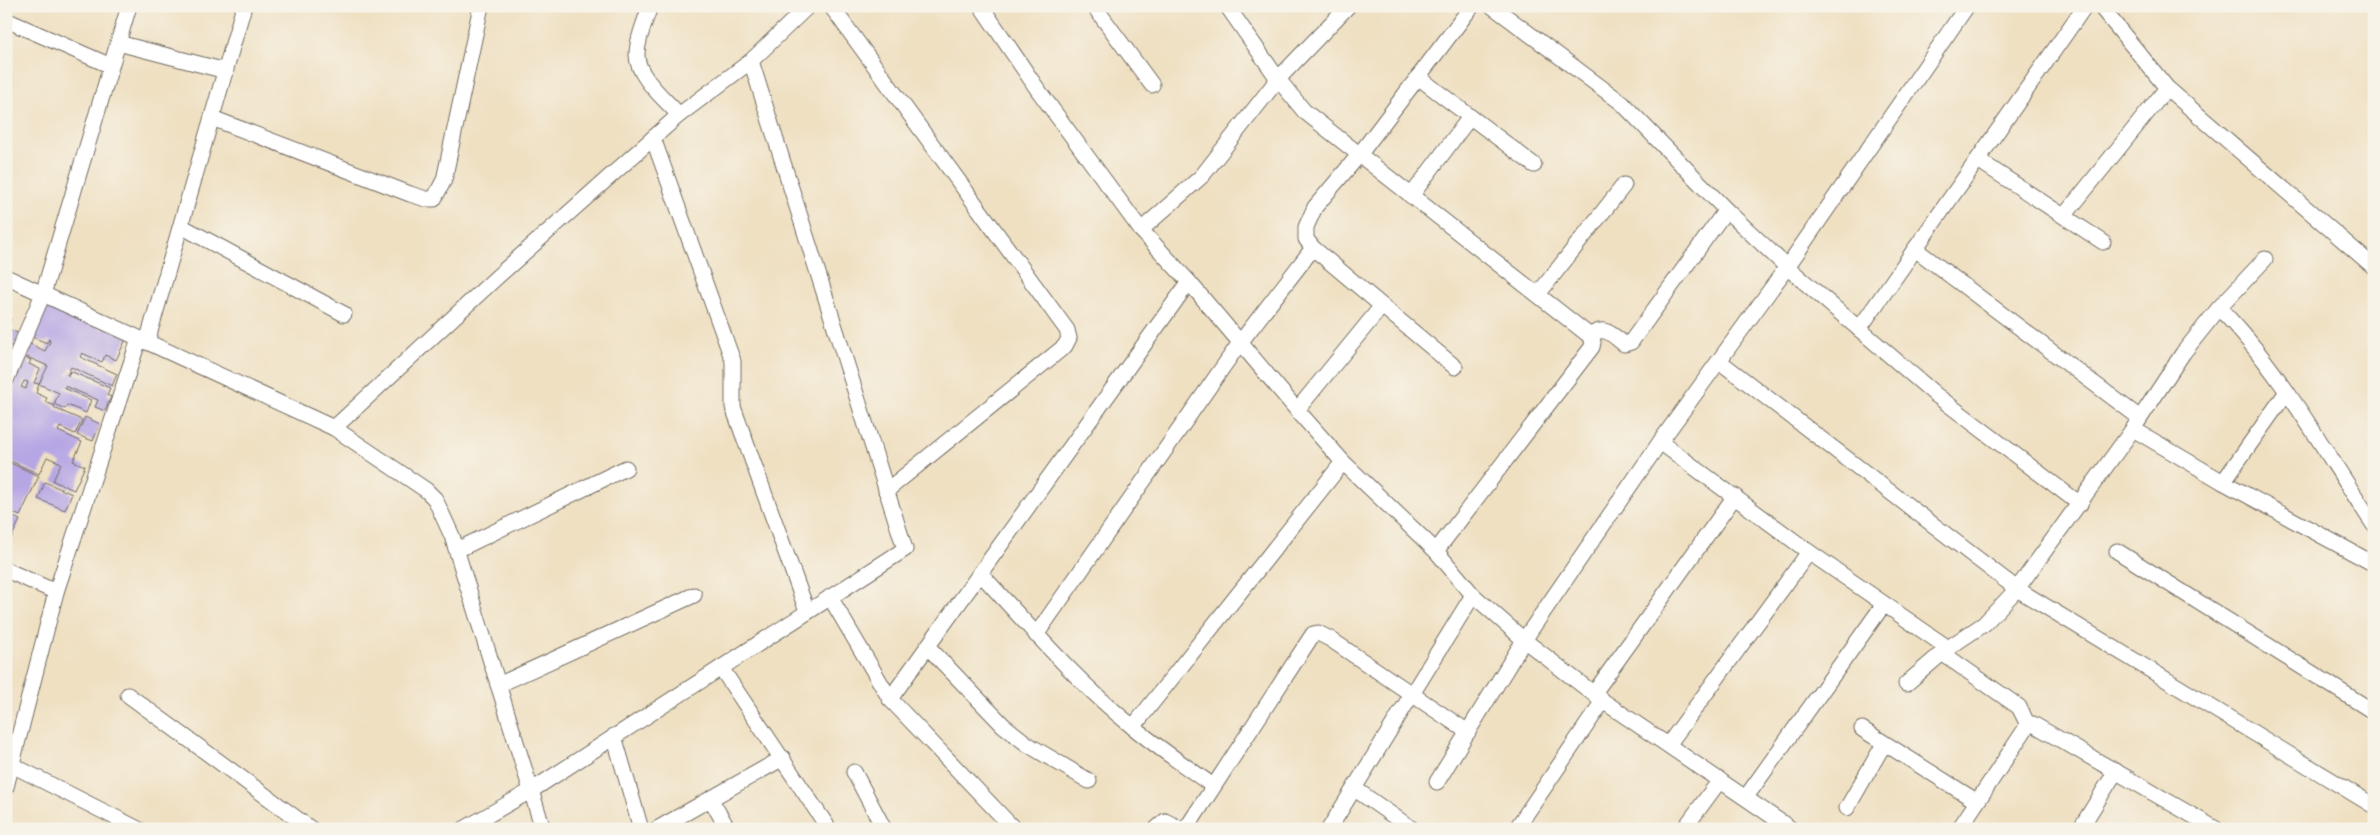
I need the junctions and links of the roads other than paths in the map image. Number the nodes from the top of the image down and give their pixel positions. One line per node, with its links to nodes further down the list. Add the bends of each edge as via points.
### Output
1 (129, 6): 17 (street)
2 (244, 6): 20 (street)
3 (481, 6): 27 (street, via 444,180 434,199 410,194)
4 (650, 6): 25 (street, via 637,57 644,75)
5 (808, 6): 18 (street)
6 (831, 6): 66 (street, via 1067,330 1069,338 1065,346)
7 (981, 6): 37 (street)
8 (1094, 6): 23 (street)
9 (1227, 6): 22 (street)
10 (1472, 6): 21 (street)
11 (1492, 6): 34 (street, via 1622,103)
12 (1967, 6): 43 (street)
13 (2085, 6): 30 (street)
14 (2100, 6): 24 (street)
15 (1340, 10): 22 (street)
16 (6, 20): 19 (street)
17 (118, 43): 19 (street); 20 (street)
18 (751, 61): 25 (street); 66 (street)
19 (111, 66): 47 (street)
20 (226, 70): 27 (street)
21 (1418, 77): 26 (street); 29 (street)
22 (1278, 78): 29 (street, via 1304,110); 37 (street, via 1202,176)
23 (1152, 85)
24 (2167, 88): 35 (street); 42 (street)
25 (679, 115): 28 (street)
26 (1470, 117): 31 (street); 33 (street)
27 (212, 118): 36 (street)
28 (653, 138): 61 (street); 83 (street, via 732,361 733,407)
29 (1359, 155): 33 (street); 39 (street, via 1315,207 1306,227 1306,239)
30 (1978, 160): 35 (street); 40 (street)
31 (1534, 165)
32 (1624, 185): 46 (street)
33 (1411, 196): 46 (street)
34 (1726, 210): 43 (street); 52 (street, via 1631,342 1624,344 1602,330)
35 (2064, 216): 38 (street)
36 (180, 226): 50 (street); 53 (street)
37 (1141, 230): 45 (street)
38 (2103, 242)
39 (1313, 248): 48 (street); 54 (street)
40 (1916, 249): 51 (street); 60 (street)
41 (2265, 259): 49 (street)
42 (2374, 267)
43 (1787, 268): 51 (street); 55 (street)
44 (6, 277): 47 (street)
45 (1189, 282): 54 (street); 76 (street)
46 (1538, 293): 52 (street)
47 (43, 294): 53 (street); 57 (street)
48 (1381, 307): 56 (street); 59 (street)
49 (2219, 308): 58 (street, via 2243,332); 60 (street, via 2183,353)
50 (344, 314)
51 (1859, 329): 68 (street, via 1936,396)
52 (1590, 336): 72 (street, via 1592,347)
53 (143, 341): 61 (street); 78 (street)
54 (1238, 344): 59 (street); 84 (street)
55 (1719, 361): 62 (street); 77 (street)
56 (1455, 367)
57 (6, 380)
58 (2286, 393): 65 (street); 69 (street)
59 (1297, 410): 63 (street)
60 (2136, 424): 65 (street); 68 (street)
61 (334, 428): 70 (street, via 426,490 444,516)
62 (1660, 442): 67 (street); 85 (street)
63 (1344, 462): 72 (street); 97 (street)
64 (626, 468): 70 (street)
65 (2223, 482): 74 (street)
66 (886, 491): 81 (street, via 905,549)
67 (1734, 496): 73 (street); 93 (street)
68 (2080, 504): 77 (street)
69 (2374, 525)
70 (456, 550): 90 (street)
71 (2117, 550): 95 (street)
72 (1436, 551): 80 (street)
73 (1809, 552): 82 (street); 102 (street)
74 (2374, 564)
75 (6, 570): 78 (street)
76 (980, 573): 84 (street); 86 (street)
77 (2017, 589): 87 (street, via 1984,624); 117 (street)
78 (56, 592): 104 (street)
79 (694, 595): 90 (street)
80 (1473, 595): 85 (street); 92 (street)
81 (830, 596): 83 (street); 94 (street)
82 (1884, 604): 87 (street); 114 (street)
83 (807, 611): 88 (street)
84 (1036, 635): 97 (street)
85 (1524, 640): 93 (street); 99 (street)
86 (928, 647): 94 (street); 108 (street, via 1009,730)
87 (1945, 651): 89 (street); 96 (street, via 2018,707)
88 (721, 668): 100 (street); 103 (street)
89 (1906, 684)
90 (498, 685): 113 (street)
91 (128, 695): 120 (street)
92 (1412, 695): 99 (street); 110 (street, via 1330,639 1313,634); 112 (street)
93 (1598, 697): 102 (street); 134 (street)
94 (890, 700): 128 (street)
95 (2374, 712)
96 (2028, 725): 105 (street, via 2040,727); 116 (street)
97 (1133, 727): 110 (street)
98 (1862, 729): 101 (street)
99 (1468, 732): 109 (street)
100 (614, 736): 113 (street); 123 (street)
101 (1884, 744): 116 (street); 118 (street)
102 (1668, 745): 107 (street)
103 (783, 758): 115 (street); 126 (street)
104 (12, 764): 111 (street); 119 (street)
105 (2116, 771): 138 (street); 139 (street)
106 (854, 772): 127 (street)
107 (1720, 780): 114 (street); 135 (street)
108 (1089, 781)
109 (1437, 782)
110 (1213, 786): 131 (street)
111 (6, 787)
112 (1355, 788): 132 (street); 133 (street)
113 (532, 790): 121 (street); 122 (street)
114 (1746, 797): 136 (street)
115 (711, 800): 124 (street); 125 (street)
116 (1976, 800): 137 (street)
117 (2374, 806)
118 (1847, 808)
119 (138, 829)
120 (310, 829)
121 (464, 829)
122 (543, 829)
123 (641, 829)
124 (657, 829)
125 (728, 829)
126 (829, 829)
127 (884, 829)
128 (1014, 829)
129 (1156, 829): 130 (street, via 1165,821)
130 (1181, 829)
131 (1186, 829)
132 (1329, 829)
133 (1412, 829)
134 (1516, 829)
135 (1684, 829)
136 (1791, 829)
137 (1959, 829)
138 (2080, 829)
139 (2216, 829)

